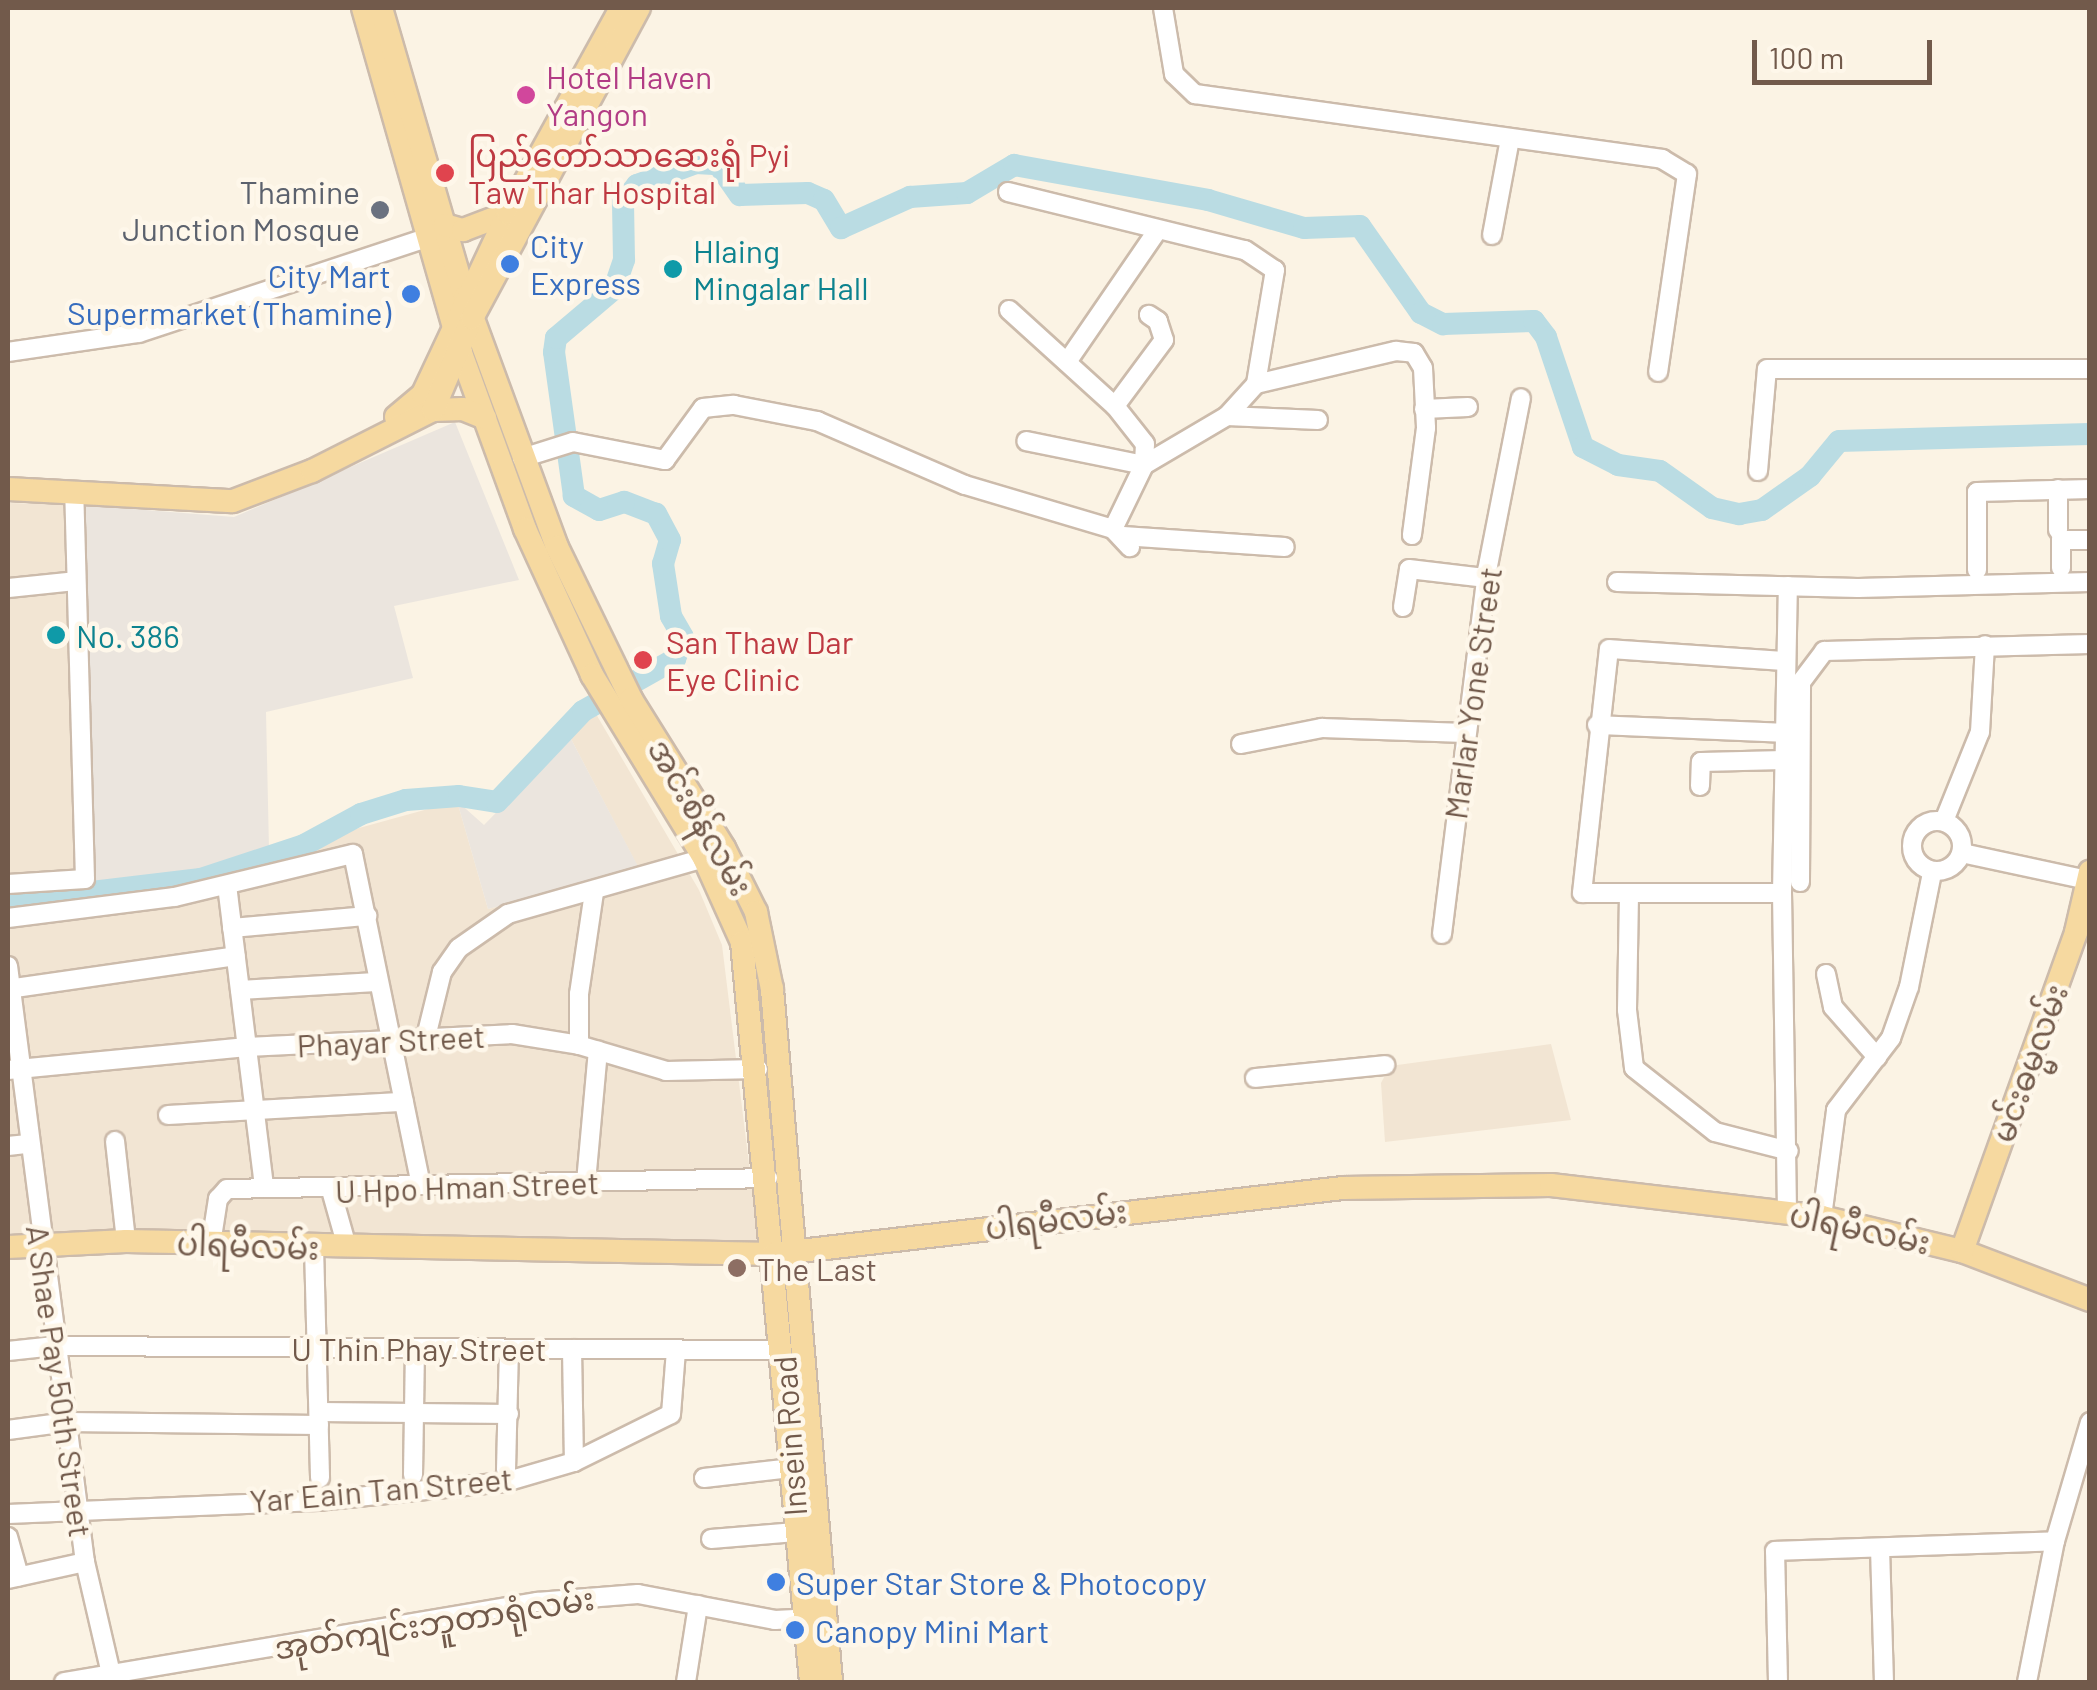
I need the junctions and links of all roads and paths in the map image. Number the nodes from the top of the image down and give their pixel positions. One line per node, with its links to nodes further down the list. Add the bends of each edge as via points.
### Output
1 (364, 8): 9 (main road, via 405,152)
2 (381, 8): 9 (main road, အင်းစိန်လမ်း, via 430,170)
3 (620, 8): 8 (main road)
4 (639, 8): 13 (main road)
5 (1163, 8): 6 (street, via 1174,74 1195,94)
6 (1510, 139): 11 (street); 19 (street, via 1662,160 1686,174)
7 (1008, 192): 10 (street)
8 (508, 213): 9 (main road, via 463,230); 13 (main road)
9 (437, 231): 13 (main road, အင်းစိန်လမ်း); 15 (street, via 140,333)
10 (1156, 231): 17 (street); 20 (street, via 1272,262)
11 (1492, 236)
12 (1009, 310): 17 (street)
13 (464, 313): 16 (main road, အင်းစိန်လမ်း); 30 (main road, အင်းစိန်လမ်း); 33 (main road, via 414,408 231,488)
14 (1149, 315): 22 (street, via 1164,340)
15 (8, 352)
16 (461, 352): 25 (main road); 27 (main road, အင်းစိန်လမ်း)
17 (1066, 362): 22 (street)
18 (2090, 369): 32 (street, via 1767,369)
19 (1658, 372)
20 (1256, 384): 24 (street, via 1405,350 1423,368); 26 (street)
21 (1521, 398): 45 (street, Marlar Yone Street)
22 (1115, 406): 31 (street, via 1145,444)
23 (1468, 407): 24 (street)
24 (1424, 409): 39 (street)
25 (433, 410): 27 (main road); 37 (main road, via 324,466 233,501)
26 (1227, 416): 28 (street); 31 (street)
27 (485, 418): 55 (main road, အင်းစိန်လမ်း, via 526,529)
28 (1318, 420)
29 (1026, 441): 31 (street)
30 (522, 458): 40 (street, via 572,442 665,460 702,408 734,405 817,421 965,484); 55 (main road, အင်းစိန်လမ်း)
31 (1144, 465): 40 (street)
32 (1758, 471)
33 (8, 477)
34 (8, 489): 37 (main road)
35 (2058, 489): 36 (street); 38 (street); 44 (street, via 1976,492)
36 (2090, 489)
37 (74, 492): 46 (street)
38 (2058, 530)
39 (1412, 535)
40 (1122, 538): 42 (street)
41 (2090, 540): 43 (street, via 2062,540)
42 (1285, 548)
43 (2062, 568)
44 (1976, 570)
45 (1486, 578): 51 (street, via 1409,569); 57 (street, Marlar Yone Street)
46 (76, 581): 50 (street); 69 (street, via 85,880)
47 (1618, 582): 49 (street)
48 (2090, 582): 49 (street)
49 (1788, 586): 54 (street)
50 (8, 588)
51 (1403, 607)
52 (2090, 644): 53 (street)
53 (1985, 645): 63 (street, via 1980,732); 68 (street, via 1855,646 1824,651 1812,662 1800,699)
54 (1786, 661): 56 (street, via 1608,650); 58 (street)
55 (608, 679): 62 (main road, အင်းစိန်လမ်း)
56 (1597, 725): 58 (street); 73 (street, via 1582,893)
57 (1465, 733): 59 (street, via 1322,728); 77 (street, Marlar Yone Street)
58 (1785, 733): 60 (street)
59 (1241, 744)
60 (1784, 760): 61 (street, via 1700,762); 72 (street)
61 (1700, 786)
62 (694, 821): 65 (main road, အင်းစိန်လမ်း); 114 (main road, အင်းစိန်လမ်း, via 756,912 772,989)
63 (1944, 821): 64 (street, via 1956,830); 66 (street, via 1922,824 1914,835 1918,863)
64 (1962, 854): 66 (street, via 1956,864); 67 (street)
65 (704, 858): 71 (street); 91 (main road, အင်းစိန်လမ်း, via 740,932)
66 (1932, 873): 88 (street, via 1910,988)
67 (2089, 876): 113 (main road, မင်းဓမ္မလမ်း, via 2076,932)
68 (1800, 882)
69 (8, 884)
70 (227, 886): 74 (street, via 353,854); 75 (street); 76 (street)
71 (594, 892): 84 (street, via 508,914 459,948 442,972); 87 (street, via 579,994)
72 (1782, 893): 73 (street); 99 (street)
73 (1629, 895): 99 (street, via 1626,1010 1634,1068 1716,1132)
74 (367, 916): 76 (street); 81 (street)
75 (8, 918)
76 (232, 928): 78 (street)
77 (1442, 934)
78 (236, 956): 82 (street); 83 (street)
79 (8, 966): 82 (street, A Shae Pay 50th Street)
80 (1826, 974): 88 (street, via 1834,1007)
81 (376, 982): 83 (street); 85 (street)
82 (8, 989): 90 (street, A Shae Pay 50th Street)
83 (240, 990): 86 (street)
84 (425, 1041): 85 (street, Phayar Street); 87 (street, Phayar Street, via 512,1034)
85 (387, 1043): 86 (street, Phayar Street); 93 (street)
86 (247, 1047): 90 (street, Phayar Street); 94 (street)
87 (589, 1048): 91 (street, Phayar Street, via 666,1071); 102 (street)
88 (1877, 1057): 106 (street, via 1836,1110)
89 (1384, 1065): 92 (street)
90 (13, 1069): 97 (street, A Shae Pay 50th Street)
91 (758, 1069): 100 (main road, အင်းစိန်လမ်း)
92 (1255, 1078)
93 (404, 1102): 94 (street); 101 (street)
94 (255, 1110): 95 (street); 103 (street)
95 (168, 1115)
96 (115, 1141): 107 (street)
97 (28, 1144): 98 (street); 108 (street, A Shae Pay 50th Street)
98 (8, 1146)
99 (1789, 1151): 105 (street)
100 (768, 1178): 102 (street, U Hpo Hman Street); 114 (main road, အင်းစိန်လမ်း)
101 (420, 1181): 102 (street, U Hpo Hman Street); 104 (street, U Hpo Hman Street)
102 (586, 1182)
103 (264, 1188): 104 (street, U Hpo Hman Street); 109 (street, U Hpo Hman Street, via 224,1190)
104 (332, 1190): 112 (street)
105 (1787, 1211): 106 (main road, ပါရမီလမ်း); 114 (main road, ပါရမီလမ်း, via 1551,1184 1343,1188)
106 (1822, 1217): 113 (main road, ပါရမီလမ်း)
107 (126, 1241): 108 (main road, ပါရမီလမ်း); 109 (main road, ပါရမီလမ်း)
108 (42, 1242): 110 (main road, ပါရမီလမ်း); 116 (street, A Shae Pay 50th Street)
109 (211, 1244): 111 (main road, ပါရမီလမ်း)
110 (8, 1247)
111 (314, 1247): 112 (main road, ပါရမီလမ်း); 117 (street)
112 (347, 1248): 114 (main road, ပါရမီလမ်း)
113 (1962, 1251): 115 (main road, ပါရမီလမ်း)
114 (785, 1252): 122 (main road, Insein Road); 146 (main road, အင်းစိန်လမ်း)
115 (2090, 1300)
116 (55, 1346): 117 (street, U Thin Phay Street); 123 (street, U Thin Phay Street); 127 (street, A Shae Pay 50th Street)
117 (318, 1348): 119 (street, U Thin Phay Street); 126 (street)
118 (572, 1349): 120 (street, U Thin Phay Street); 121 (street, U Thin Phay Street); 130 (street)
119 (415, 1350): 120 (street, U Thin Phay Street); 125 (street)
120 (509, 1350): 124 (street)
121 (676, 1350): 122 (street, U Thin Phay Street); 130 (street, Yar Eain Tan Street, via 671,1414)
122 (782, 1350): 131 (main road, Insein Road)
123 (8, 1351)
124 (509, 1414): 125 (street); 132 (street)
125 (411, 1416): 126 (street); 133 (street)
126 (320, 1419): 127 (street); 134 (street)
127 (67, 1422): 129 (street); 136 (street, A Shae Pay 50th Street)
128 (2090, 1422): 141 (street)
129 (8, 1430)
130 (574, 1462): 136 (street, Yar Eain Tan Street, via 505,1482 318,1501)
131 (792, 1468): 135 (street); 138 (main road, Insein Road)
132 (506, 1470)
133 (412, 1476)
134 (320, 1478)
135 (704, 1478)
136 (78, 1506): 137 (street, Yar Eain Tan Street); 143 (street, A Shae Pay 50th Street)
137 (8, 1514)
138 (796, 1532): 140 (street); 146 (main road, Insein Road)
139 (8, 1537): 144 (street)
140 (711, 1539)
141 (2055, 1541): 142 (street); 155 (street)
142 (1880, 1548): 153 (street, via 1775,1551); 154 (street)
143 (85, 1562): 144 (street); 147 (street, A Shae Pay 50th Street)
144 (13, 1578)
145 (698, 1604): 146 (street, အုတ်ကျင်းဘူတာရုံလမ်း); 148 (street, အုတ်ကျင်းဘူတာရုံလမ်း, via 638,1594 537,1602); 150 (street)
146 (815, 1618): 151 (main road, အင်းစိန်လမ်း); 152 (main road, အင်းစိန်လမ်း)
147 (111, 1674): 148 (street, အုတ်ကျင်းဘူတာရုံလမ်း); 149 (street, အုတ်ကျင်းဘူတာရုံလမ်း)
148 (155, 1675)
149 (74, 1682)
150 (686, 1682)
151 (811, 1682)
152 (831, 1682)
153 (1778, 1682)
154 (1884, 1682)
155 (2027, 1682)

